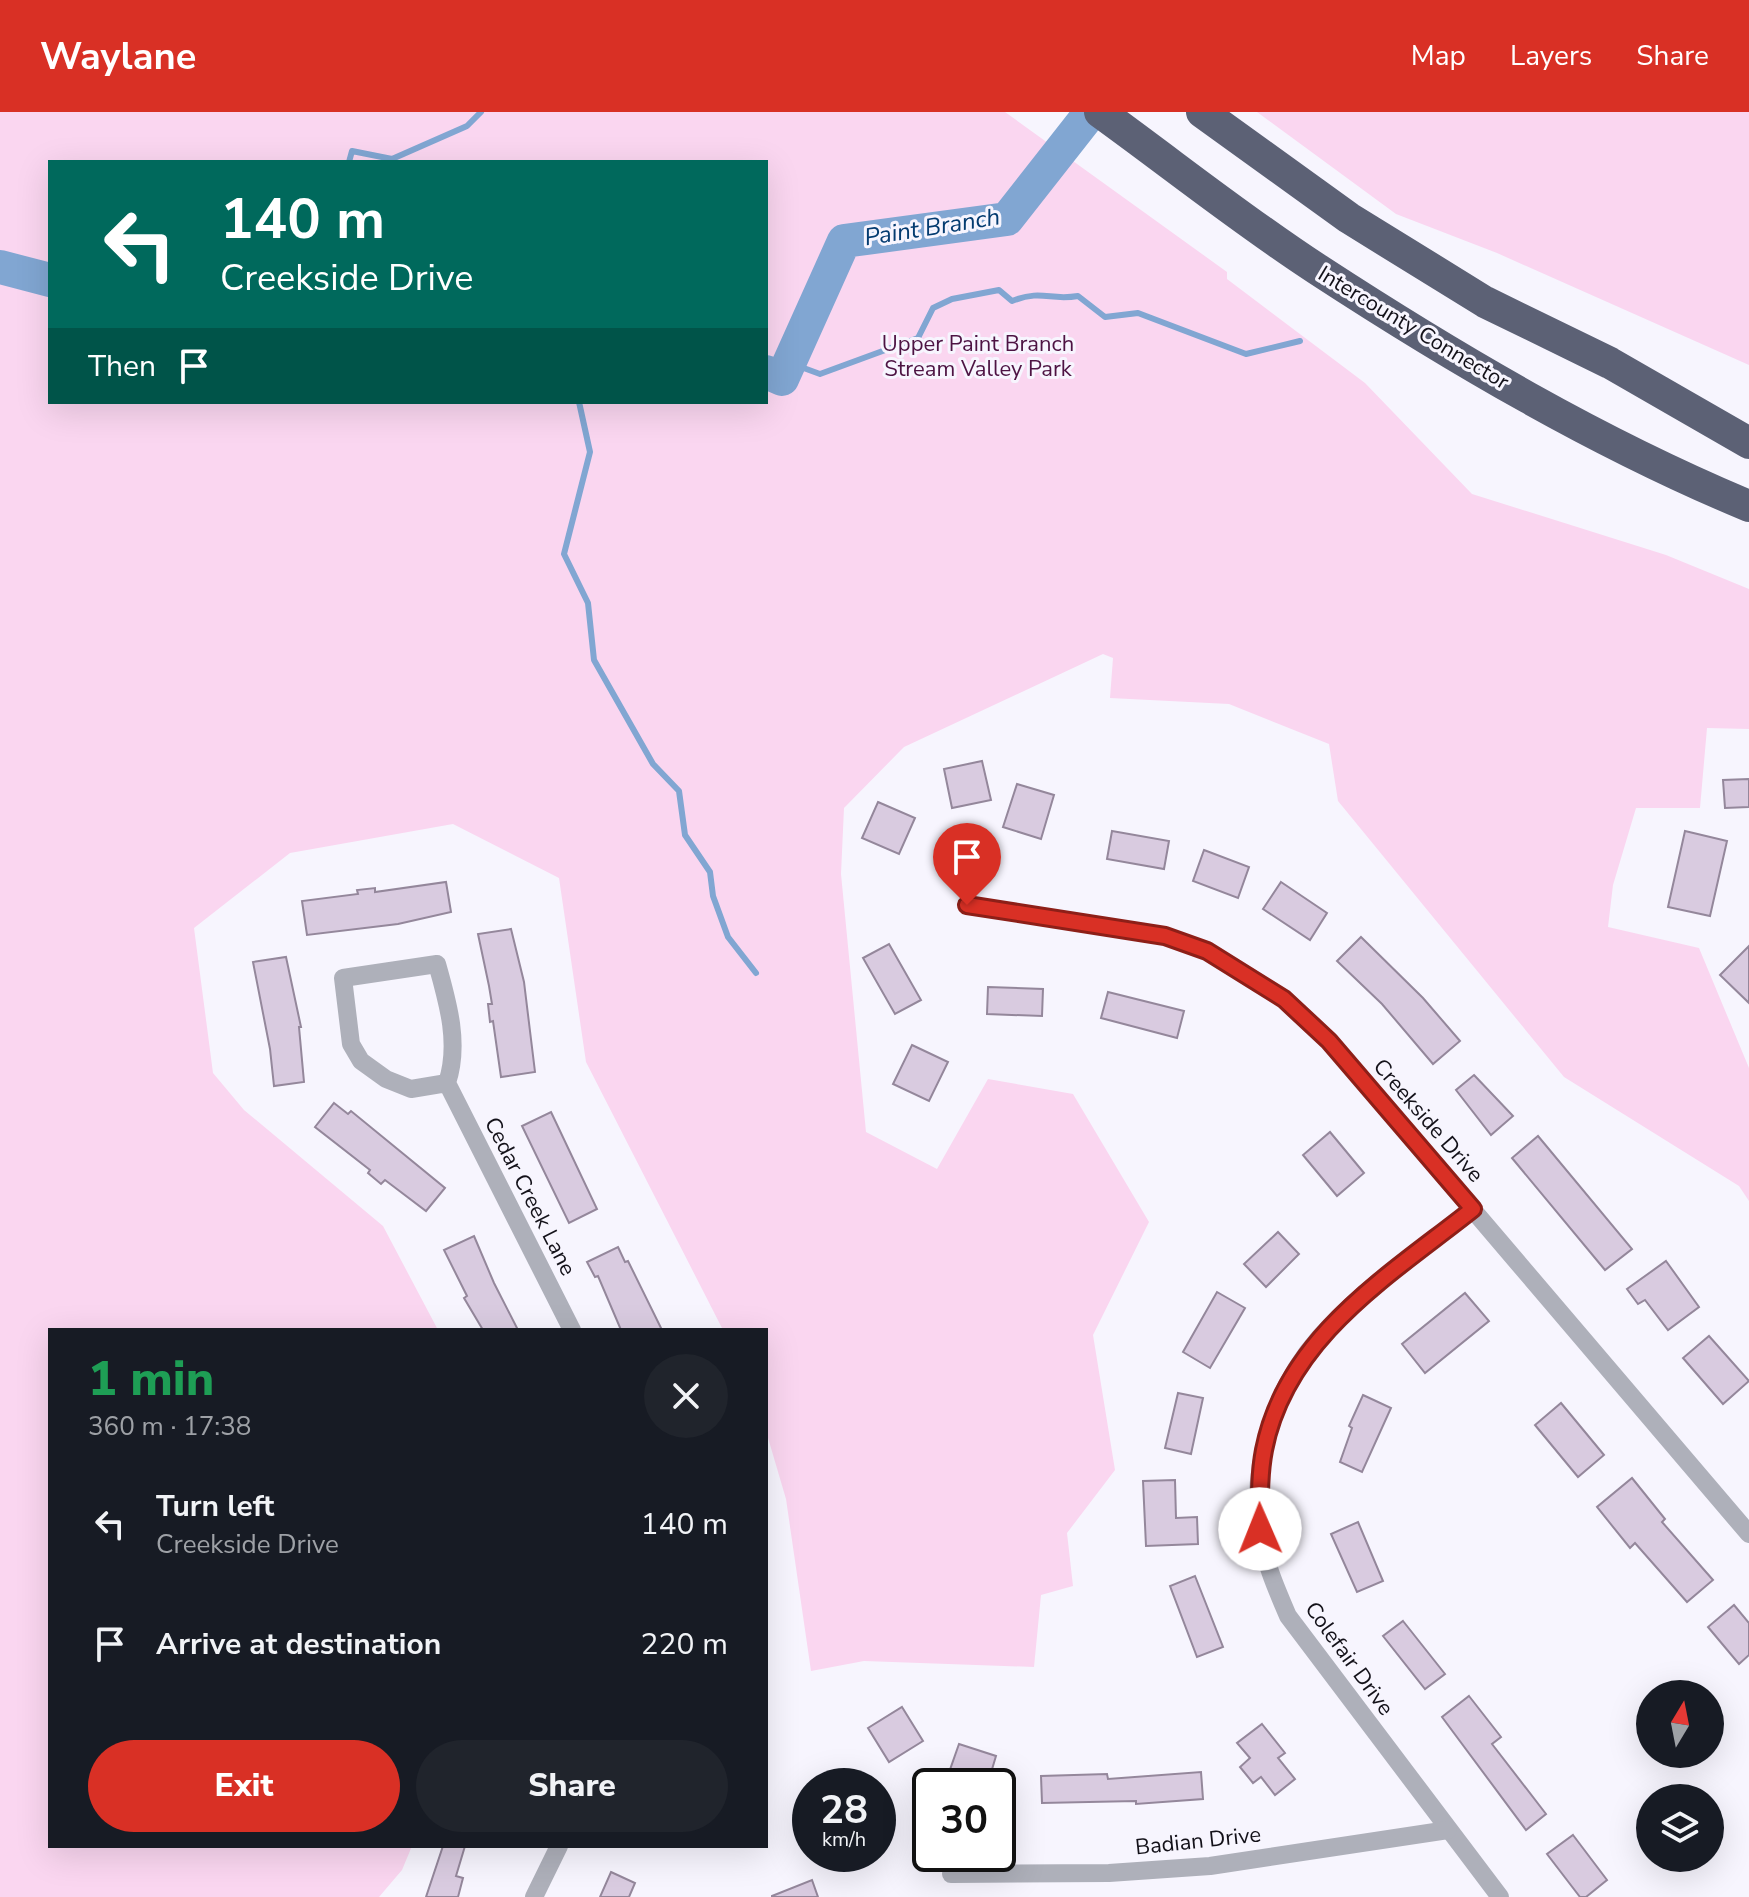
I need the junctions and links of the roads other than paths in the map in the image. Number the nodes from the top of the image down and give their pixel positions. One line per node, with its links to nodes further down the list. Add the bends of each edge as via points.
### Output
1 (1100, 112): 4 (highway, Intercounty Connector, via 1316,268 1590,433)
2 (1202, 112): 3 (highway, via 1349,218 1485,302 1610,363)
3 (1749, 443)
4 (1749, 506)
5 (967, 905): 7 (street, Creekside Drive, via 1165,936 1207,951 1284,999 1329,1041)
6 (447, 1083): 6 (street, via 411,1089 361,1061 351,1044 343,978 437,964 453,1034); 8 (street, Cedar Creek Lane)
7 (1473, 1209): 9 (street, Creekside Drive); 10 (street, Colefair Drive, via 1318,1338 1275,1410 1259,1489 1268,1565 1288,1616)
8 (571, 1328)
9 (1749, 1534)
10 (1448, 1830): 12 (street, Badian Drive, via 1210,1866); 14 (street, Colefair Drive)
11 (558, 1848): 13 (street)
12 (951, 1874)
13 (534, 1897)
14 (1500, 1897)

